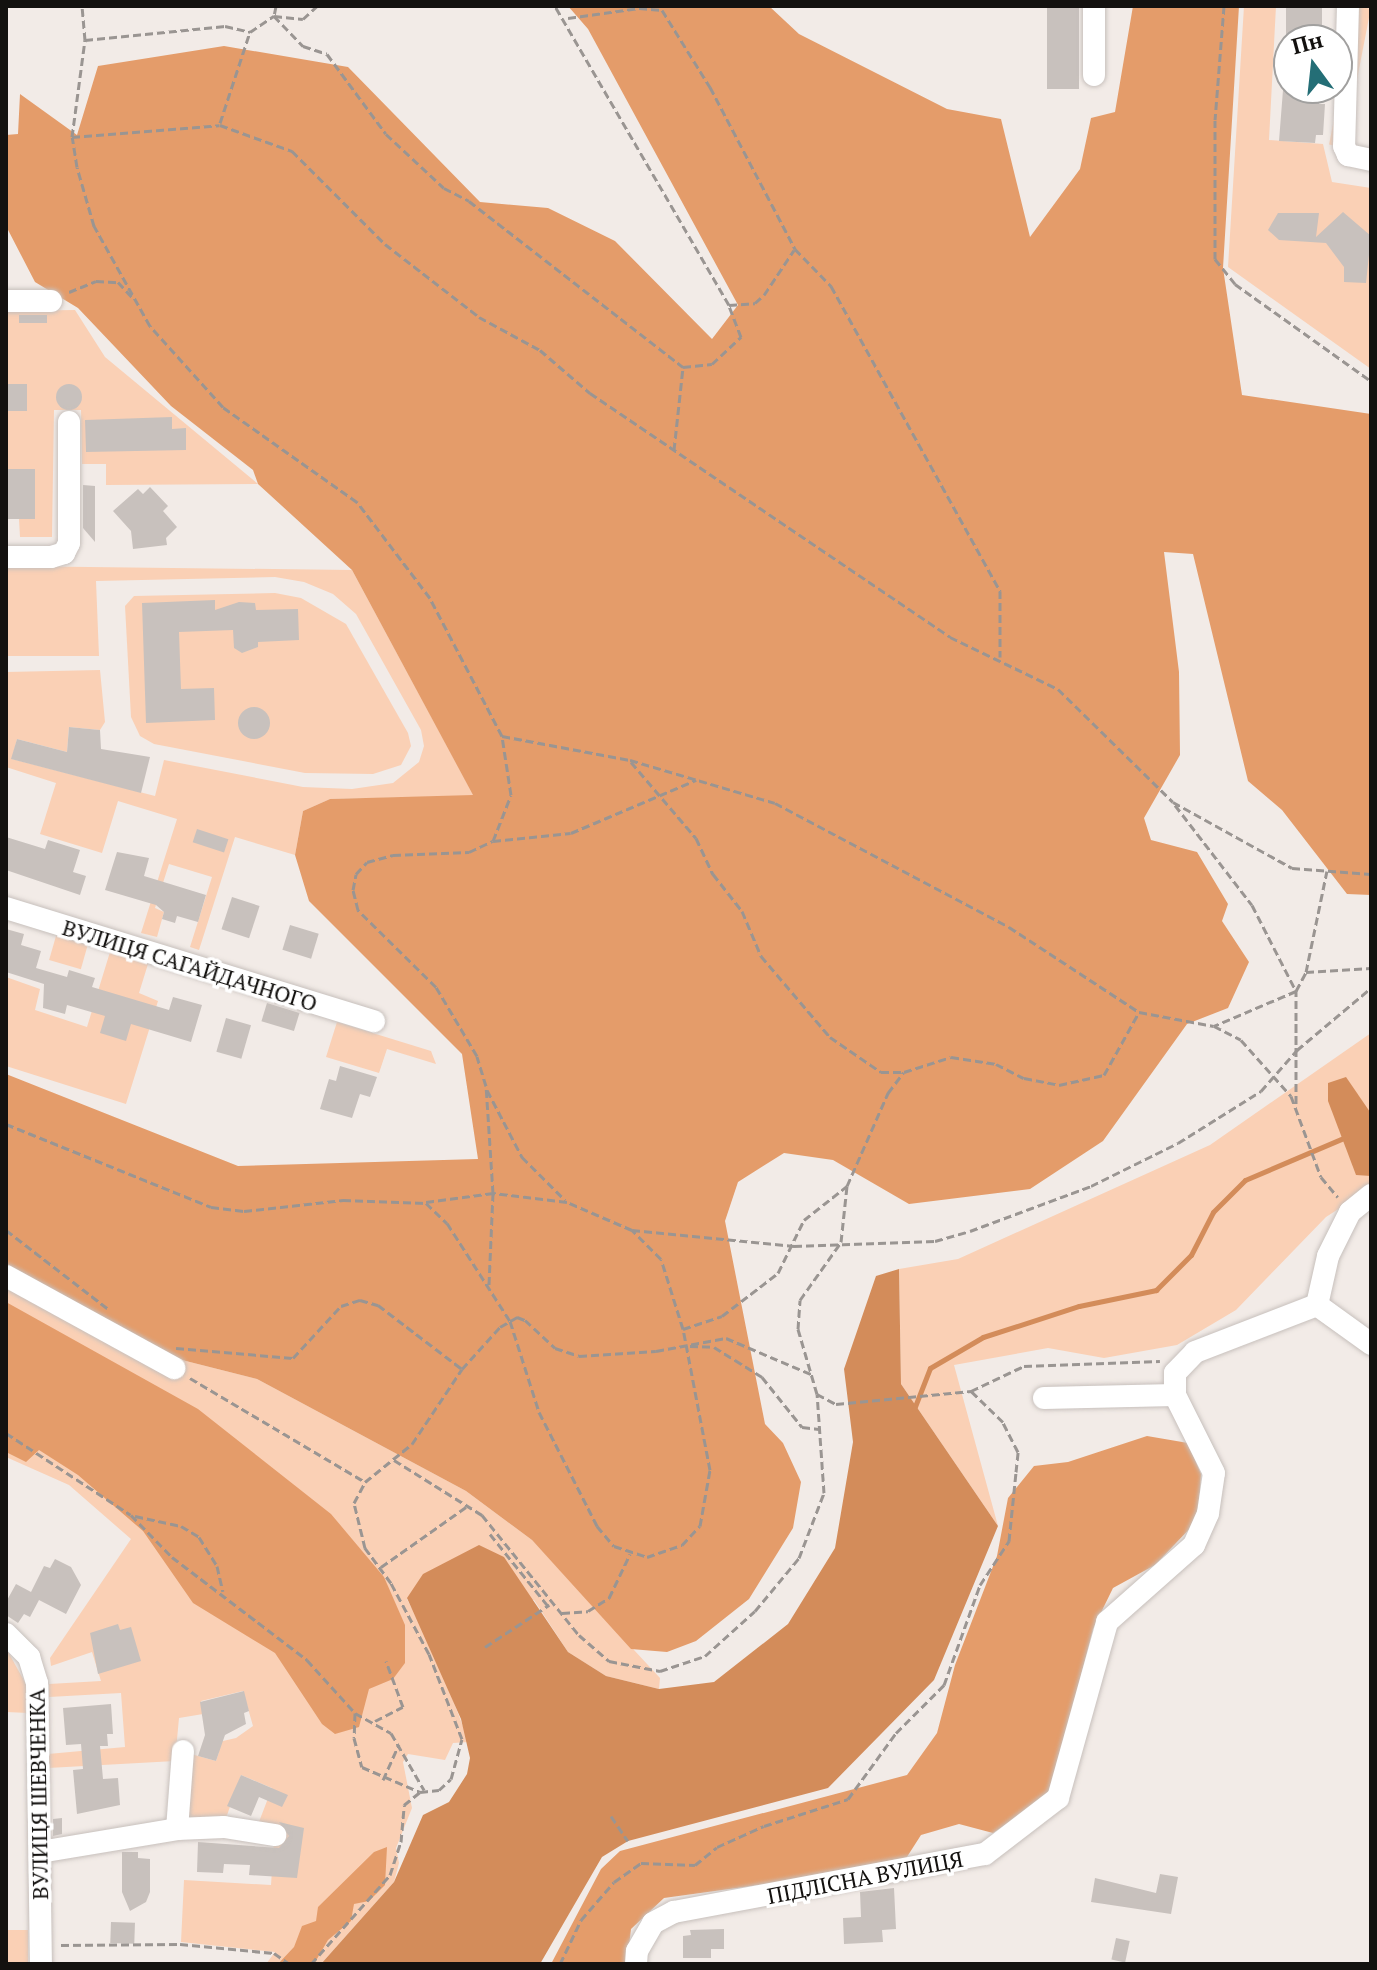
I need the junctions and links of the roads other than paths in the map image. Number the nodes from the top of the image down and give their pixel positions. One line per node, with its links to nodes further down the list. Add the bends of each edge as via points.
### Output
1 (1094, 6): 3 (street)
2 (1348, 6): 4 (street, via 1342,132 1348,155)
3 (1094, 75)
4 (1364, 159)
5 (6, 301): 6 (street)
6 (51, 301)
7 (69, 422): 8 (street, via 69,543 64,553 51,557)
8 (6, 557)
9 (6, 908): 10 (street, ВУЛИЦЯ САГАЙДАЧНОГО)
10 (374, 1021)
11 (1371, 1195): 13 (street, via 1350,1212 1328,1256)
12 (6, 1276): 15 (street)
13 (1317, 1305): 14 (street); 16 (street, via 1195,1352 1175,1373)
14 (1371, 1344)
15 (174, 1368)
16 (1175, 1395): 17 (street); 24 (street, ПІДЛІСНА ВУЛИЦЯ, via 1214,1473 1208,1513 1194,1545 1107,1622 1058,1798 985,1854 674,1912 653,1923 637,1951)
17 (1044, 1398)
18 (6, 1634): 22 (street, ВУЛИЦЯ ШЕВЧЕНКА, via 29,1657 37,1683)
19 (183, 1751): 20 (street)
20 (177, 1829): 21 (street, via 224,1827); 22 (street)
21 (275, 1835)
22 (40, 1852): 23 (street, ВУЛИЦЯ ШЕВЧЕНКА)
23 (41, 1955)
24 (636, 1964)

